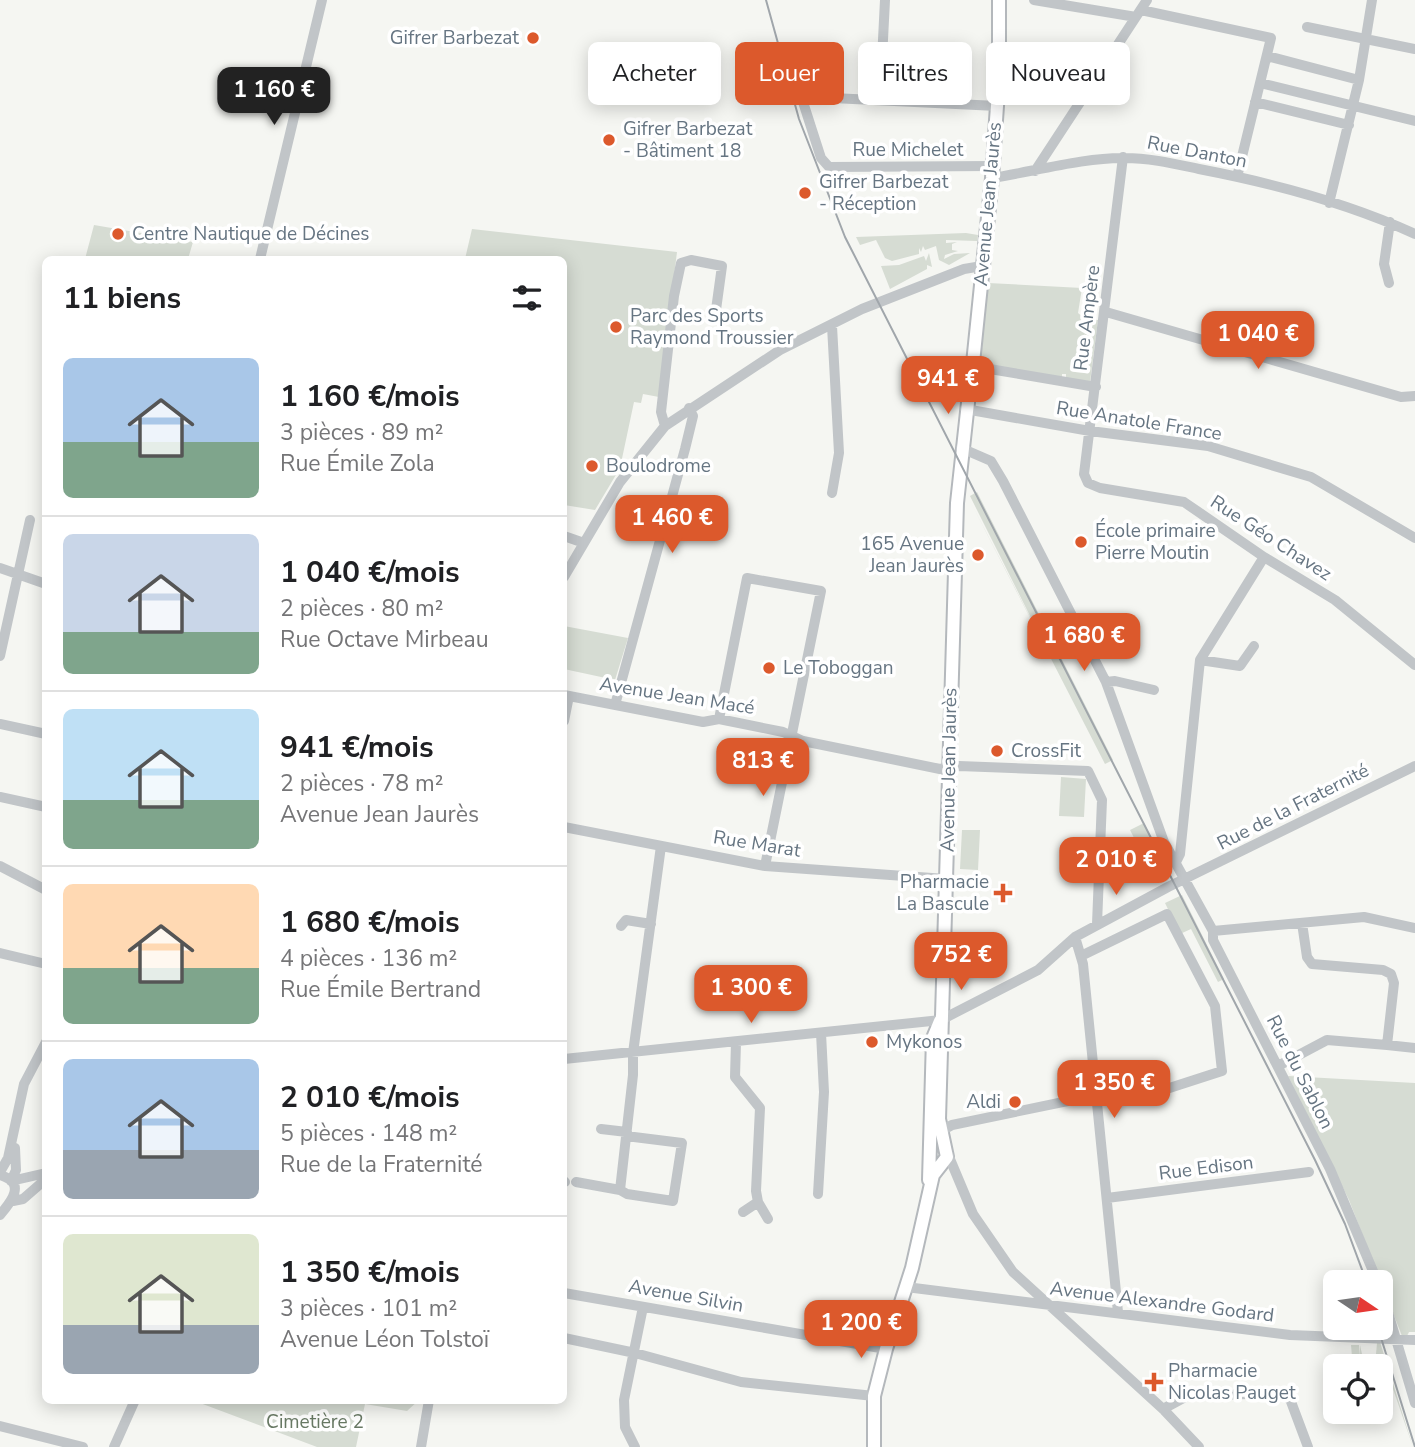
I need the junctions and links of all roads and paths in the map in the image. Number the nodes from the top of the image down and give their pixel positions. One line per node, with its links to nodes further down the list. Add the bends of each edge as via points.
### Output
1 (322, 0): 29 (street)
2 (885, 0): 10 (street)
3 (999, 0): 18 (main road, Avenue Jean Jaurès)
4 (1034, 0): 7 (street)
5 (1147, 0): 7 (street)
6 (1372, 0): 9 (street)
7 (1138, 13): 12 (street, via 1271,38); 23 (street)
8 (1307, 27): 9 (street)
9 (1365, 39): 11 (street); 13 (street)
10 (883, 42)
11 (1415, 49)
12 (1266, 56): 13 (street); 14 (street)
13 (1359, 80): 19 (street)
14 (1260, 83): 16 (street); 19 (street)
15 (858, 98): 24 (street, Rue Michelet, via 812,97 803,102 824,165)
16 (1255, 102): 21 (street); 25 (street)
17 (972, 105): 18 (street)
18 (997, 106): 24 (main road, Avenue Jean Jaurès)
19 (1353, 106): 20 (street); 21 (street)
20 (1415, 121)
21 (1349, 125): 26 (street)
22 (1123, 158): 23 (street, Rue Danton); 25 (street, Rue Danton); 32 (street, Rue Ampère)
23 (1035, 171): 24 (street, Rue Danton)
24 (992, 172): 30 (main road, Avenue Jean Jaurès)
25 (1237, 177): 26 (street, Rue Danton)
26 (1329, 203): 27 (street, Rue Danton)
27 (1390, 222): 28 (street, Rue Danton); 31 (street, via 1384,264)
28 (1415, 234)
29 (261, 256)
30 (982, 266): 34 (street, via 911,290); 35 (main road, Avenue Jean Jaurès)
31 (1389, 284)
32 (1106, 312): 36 (street, Rue Ampère); 37 (street, via 1401,397)
33 (715, 317): 40 (street, via 722,266 691,260 681,263 661,412)
34 (832, 326): 38 (street, via 780,350); 44 (street, via 839,453)
35 (972, 366): 36 (street); 39 (main road, Avenue Jean Jaurès)
36 (1096, 387): 41 (street, Rue Ampère)
37 (1415, 396)
38 (688, 408): 40 (street); 61 (street, via 693,416 685,449)
39 (968, 411): 41 (street, Rue Anatole France); 42 (main road, Avenue Jean Jaurès)
40 (665, 426): 48 (street, via 620,482)
41 (1090, 431): 43 (street, Rue Ampère, via 1084,474); 47 (street, Rue Anatole France, via 1208,446 1311,477)
42 (965, 450): 58 (street, Rue du Sablon, via 991,461); 67 (main road, Avenue Jean Jaurès, via 957,520)
43 (1088, 482): 49 (street, Rue Géo Chavez, via 1184,502)
44 (832, 493)
45 (30, 520): 52 (street)
46 (567, 537): 48 (street)
47 (1415, 538)
48 (584, 543): 51 (street)
49 (1264, 556): 56 (street); 57 (street, Rue Géo Chavez, via 1335,600)
50 (0, 568): 52 (street)
51 (567, 573)
52 (18, 575): 53 (street); 55 (street)
53 (42, 583)
54 (1254, 646): 56 (street, via 1240,666)
55 (0, 656)
56 (1200, 660): 72 (street, via 1181,854)
57 (1415, 665)
58 (1106, 682): 59 (street); 72 (street, Rue du Sablon, via 1164,842)
59 (1154, 690)
60 (567, 695): 61 (street, Avenue Jean Macé)
61 (615, 705): 62 (street, Avenue Jean Macé, via 704,722)
62 (719, 719): 65 (street, Avenue Jean Macé); 65 (street, via 747,578 821,591)
63 (0, 724): 64 (street)
64 (42, 733)
65 (791, 736): 67 (street, Avenue Jean Macé); 74 (street)
66 (1415, 766): 76 (street, Rue de la Fraternité)
67 (949, 768): 75 (main road, Avenue Jean Jaurès); 80 (street, Avenue Jean Macé, via 1088,771 1102,800)
68 (0, 797): 69 (street)
69 (42, 806)
70 (567, 828): 71 (street, Rue Marat)
71 (661, 846): 74 (street, Rue Marat); 79 (street)
72 (1176, 862): 76 (street, Rue du Sablon)
73 (0, 866): 77 (street)
74 (765, 866): 75 (street, Rue Marat)
75 (946, 879): 88 (main road, Avenue Jean Jaurès)
76 (1186, 880): 80 (street, Rue de la Fraternité); 83 (street, Rue du Sablon)
77 (42, 888)
78 (1302, 923): 82 (street, via 1364,917); 83 (street); 91 (street, via 1312,964 1391,974 1394,983)
79 (650, 924): 81 (street, via 626,920); 94 (street)
80 (1097, 925): 84 (street, Rue de la Fraternité)
81 (621, 926)
82 (1415, 928)
83 (1213, 931): 96 (street, Rue du Sablon, via 1213,940)
84 (1075, 937): 86 (street); 88 (street, Rue de la Fraternité, via 1038,970)
85 (0, 953): 87 (street)
86 (1081, 956): 97 (street, via 1167,914 1215,1006 1222,1071); 98 (street)
87 (42, 963)
88 (941, 1020): 89 (street); 100 (main road, Avenue Jean Jaurès); 103 (main road, Avenue Jean Jaurès, via 933,1038)
89 (821, 1033): 90 (street); 115 (street, via 824,1093)
90 (736, 1042): 94 (street); 117 (street, via 736,1077 760,1108)
91 (1387, 1045): 92 (street); 96 (street, via 1327,1040)
92 (1415, 1048)
93 (42, 1050): 102 (street, via 24,1084)
94 (633, 1053): 95 (street); 101 (street)
95 (567, 1059)
96 (1278, 1066): 121 (street, Rue du Sablon, via 1335,1180)
97 (1154, 1093)
98 (1097, 1095): 100 (street); 116 (street)
99 (601, 1129): 101 (street)
100 (941, 1131): 104 (main road, Avenue Jean Jaurès)
101 (627, 1134): 113 (street); 113 (street, via 682,1143 673,1202)
102 (14, 1137): 105 (street); 109 (street)
103 (930, 1153): 104 (main road, via 933,1162); 114 (main road, Avenue Jean Jaurès)
104 (944, 1158): 114 (main road, Avenue Jean Jaurès); 124 (street, via 984,1234 1013,1272)
105 (16, 1161): 107 (street, via 27,1170); 110 (street)
106 (1309, 1171): 116 (street, Rue Edison)
107 (42, 1172)
108 (42, 1173): 110 (street)
109 (0, 1174): 110 (street)
110 (11, 1181): 118 (street, via 16,1191)
111 (42, 1182): 118 (street)
112 (568, 1182): 113 (street)
113 (620, 1190)
114 (929, 1191): 122 (main road, Avenue Jean Jaurès)
115 (818, 1194)
116 (1107, 1198): 126 (street)
117 (758, 1202): 119 (street); 120 (street)
118 (5, 1208)
119 (743, 1212)
120 (768, 1219)
121 (1373, 1270)
122 (906, 1287): 124 (street, Avenue Alexandre Godard); 131 (main road, Avenue Jean Jaurès)
123 (567, 1294): 125 (street, Avenue Silvin)
124 (1049, 1305): 126 (street, Avenue Alexandre Godard); 137 (street)
125 (643, 1307): 131 (street, Avenue Silvin); 132 (street)
126 (1118, 1312): 129 (street, Avenue Alexandre Godard, via 1290,1335)
127 (1393, 1324): 129 (street)
128 (567, 1339): 132 (street)
129 (1398, 1339): 130 (street, Avenue Alexandre Godard); 134 (street)
130 (1415, 1340)
131 (886, 1349): 133 (main road, Avenue Jean Jaurès)
132 (635, 1353): 133 (street, via 741,1382); 142 (street, via 624,1400 625,1427)
133 (874, 1396): 143 (main road, Avenue Jean Jaurès)
134 (1415, 1403)
135 (133, 1404): 140 (street)
136 (428, 1404): 141 (street)
137 (1163, 1409): 144 (street); 145 (street, via 1187,1396 1279,1393 1290,1399)
138 (0, 1426): 139 (street)
139 (83, 1447)
140 (114, 1447)
141 (421, 1447)
142 (635, 1447)
143 (874, 1447)
144 (1199, 1447)
145 (1308, 1447)

